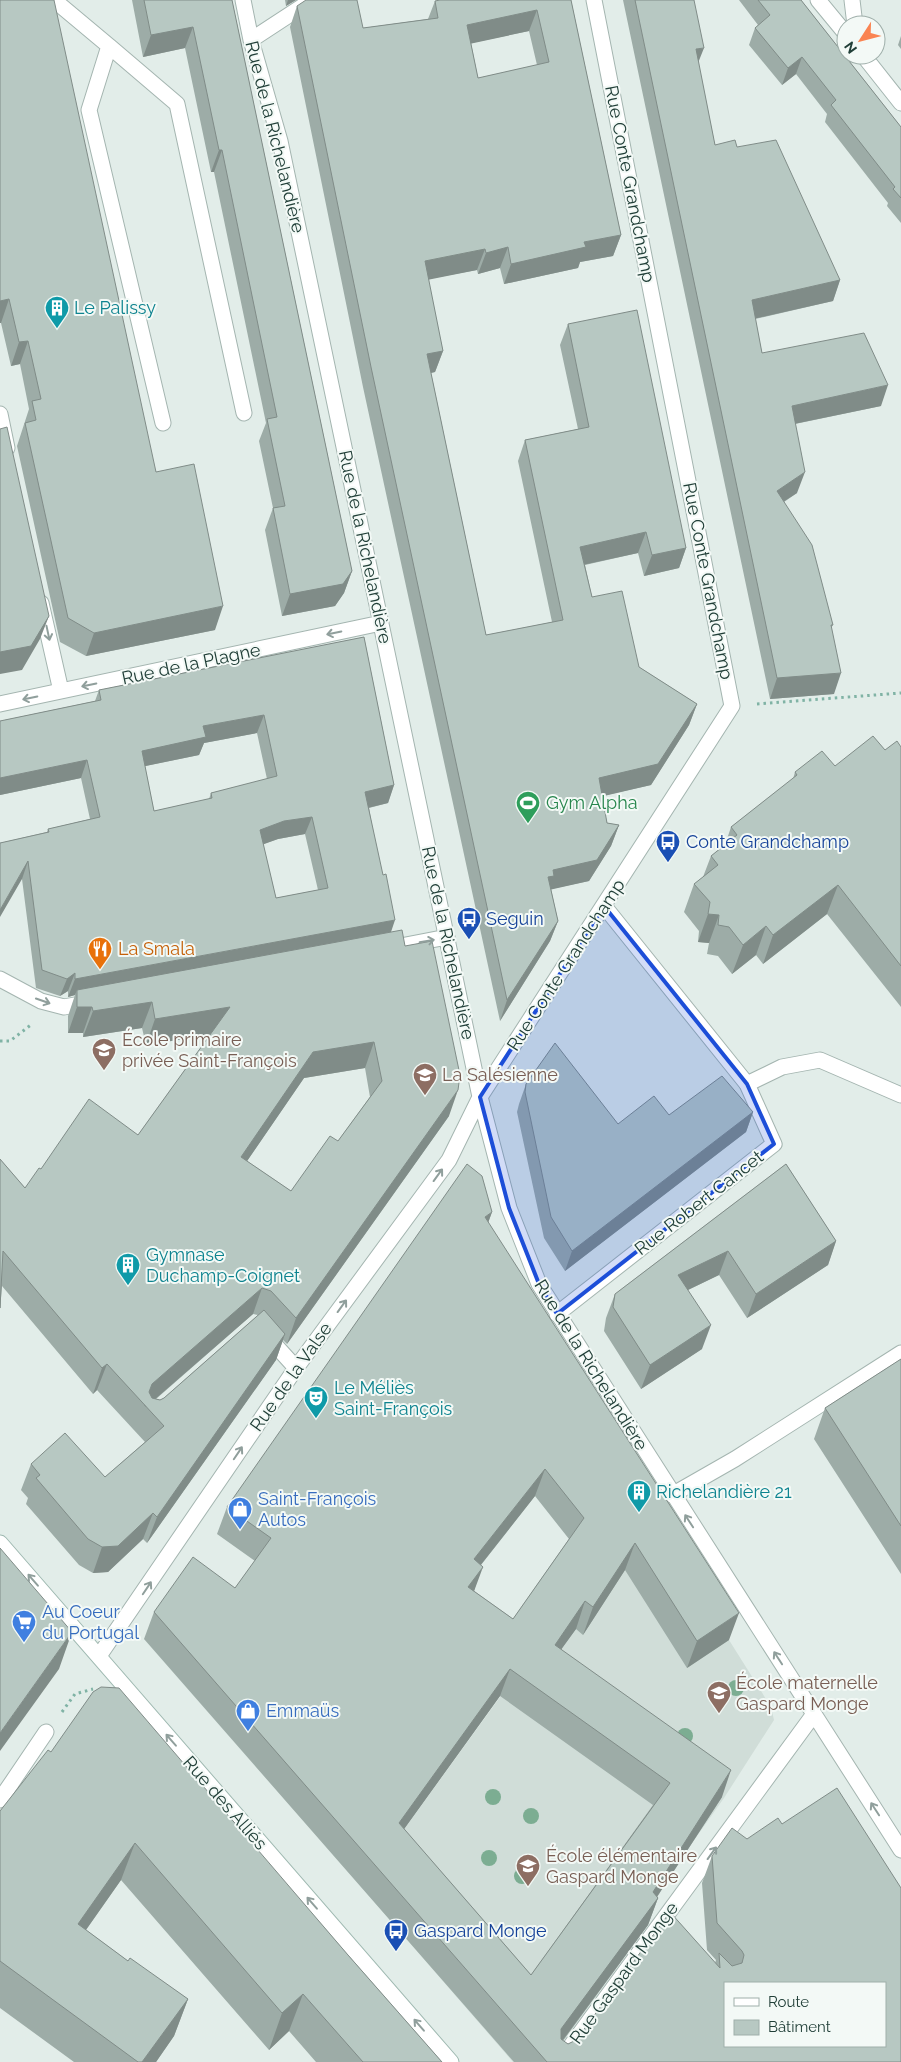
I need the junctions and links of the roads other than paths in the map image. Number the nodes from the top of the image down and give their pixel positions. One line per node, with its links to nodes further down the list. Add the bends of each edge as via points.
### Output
1 (54, 0): 10 (street)
2 (243, 0): 9 (street, Rue de la Richelandière)
3 (312, 0): 9 (street)
4 (594, 0): 21 (street, Rue Conte Grandchamp, via 732,706)
5 (818, 0): 8 (street)
6 (852, 0): 7 (street)
7 (854, 15)
8 (836, 22)
9 (251, 40): 18 (street, Rue de la Richelandière, via 280,141)
10 (109, 46): 13 (street, via 177,104); 15 (street, via 89,110)
11 (871, 65): 12 (street)
12 (901, 103)
13 (244, 413)
14 (0, 414): 16 (street)
15 (163, 423)
16 (10, 461)
17 (39, 593): 19 (street, one-way to 19)
18 (381, 623): 19 (street, Rue de la Plagne, one-way to 19); 22 (street, Rue de la Richelandière)
19 (61, 691): 20 (street, Rue de la Plagne, one-way to 20)
20 (0, 704)
21 (604, 906): 26 (street, Rue Robert Cancet); 28 (street, Rue Conte Grandchamp)
22 (447, 938): 23 (street, one-way to 22); 28 (street, Rue de la Richelandière)
23 (368, 952)
24 (0, 979): 25 (street, one-way to 25, via 41,1001 64,1007)
25 (103, 1000)
26 (747, 1084): 27 (street, via 782,1068 820,1060); 29 (street, Rue Robert Cancet, via 774,1144)
27 (901, 1095)
28 (480, 1097): 29 (street, Rue de la Richelandière, via 509,1208 539,1284); 32 (street, Rue de la Valse, one-way to 28, via 449,1160)
29 (558, 1314): 33 (street, Rue de la Richelandière)
30 (255, 1324): 32 (street)
31 (901, 1352): 33 (street, via 743,1454)
32 (296, 1368): 35 (street, Rue de la Valse, one-way to 32)
33 (672, 1495): 36 (street, Rue de la Richelandière, one-way to 33)
34 (0, 1544): 35 (street, Rue des Alliés, one-way to 34)
35 (100, 1656): 42 (street, Rue des Alliés, one-way to 35)
36 (814, 1714): 39 (street, Rue de la Richelandière, one-way to 36); 40 (street, Rue Gaspard Monge, one-way to 36)
37 (46, 1732): 38 (street)
38 (0, 1800)
39 (901, 1850)
40 (665, 1918): 41 (street); 43 (street, Rue Gaspard Monge)
41 (677, 1931)
42 (451, 2062)
43 (559, 2062)

